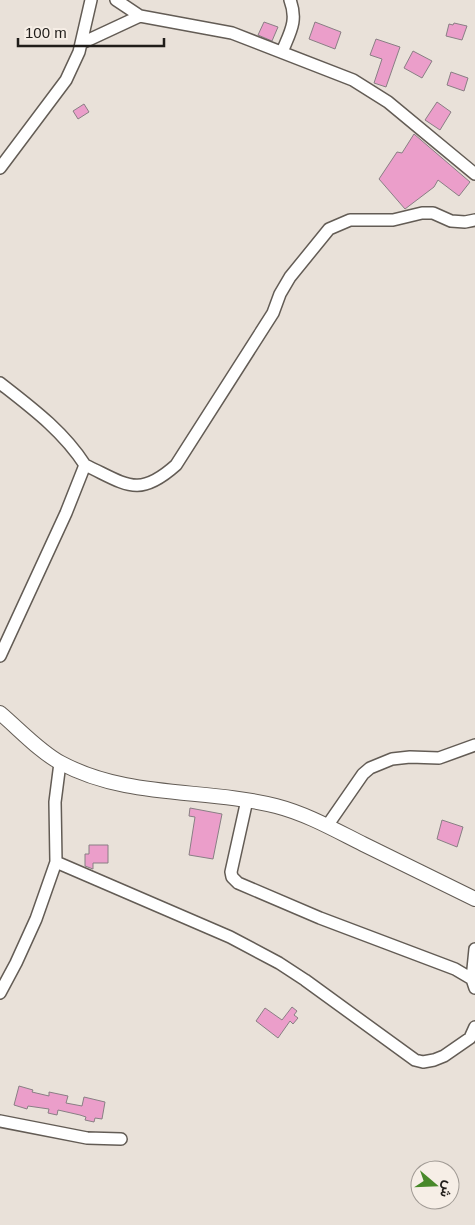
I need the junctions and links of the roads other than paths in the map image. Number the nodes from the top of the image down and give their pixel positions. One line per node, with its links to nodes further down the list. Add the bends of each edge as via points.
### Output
1 (91, 0): 5 (street)
2 (116, 0): 4 (street)
3 (290, 0): 6 (street, via 294,18)
4 (140, 16): 5 (street); 6 (street, via 232,33)
5 (82, 43): 7 (street, via 66,80)
6 (282, 52): 8 (street, via 353,80 388,102)
7 (0, 168)
8 (475, 174)
9 (475, 220): 11 (street, via 451,221 433,213 422,213 393,220 350,220 329,229 290,277 273,313 176,465 164,476 145,486 138,486 123,483)
10 (0, 383): 11 (street, via 58,430)
11 (85, 465): 12 (street)
12 (0, 656)
13 (0, 713): 15 (street)
14 (475, 745): 17 (street, via 439,758 392,759 370,768)
15 (60, 763): 16 (street, via 115,783); 18 (street, via 55,802)
16 (247, 800): 17 (street, via 277,806); 21 (street, via 230,872 238,883 455,969)
17 (327, 826): 19 (street)
18 (56, 862): 22 (street, via 36,919); 23 (street, via 230,936 279,963 415,1060 423,1062 444,1056 470,1038)
19 (475, 900)
20 (475, 949): 21 (street)
21 (474, 983)
22 (0, 993)
23 (475, 1026)
24 (0, 1121): 25 (street, via 88,1138)
25 (121, 1139)

